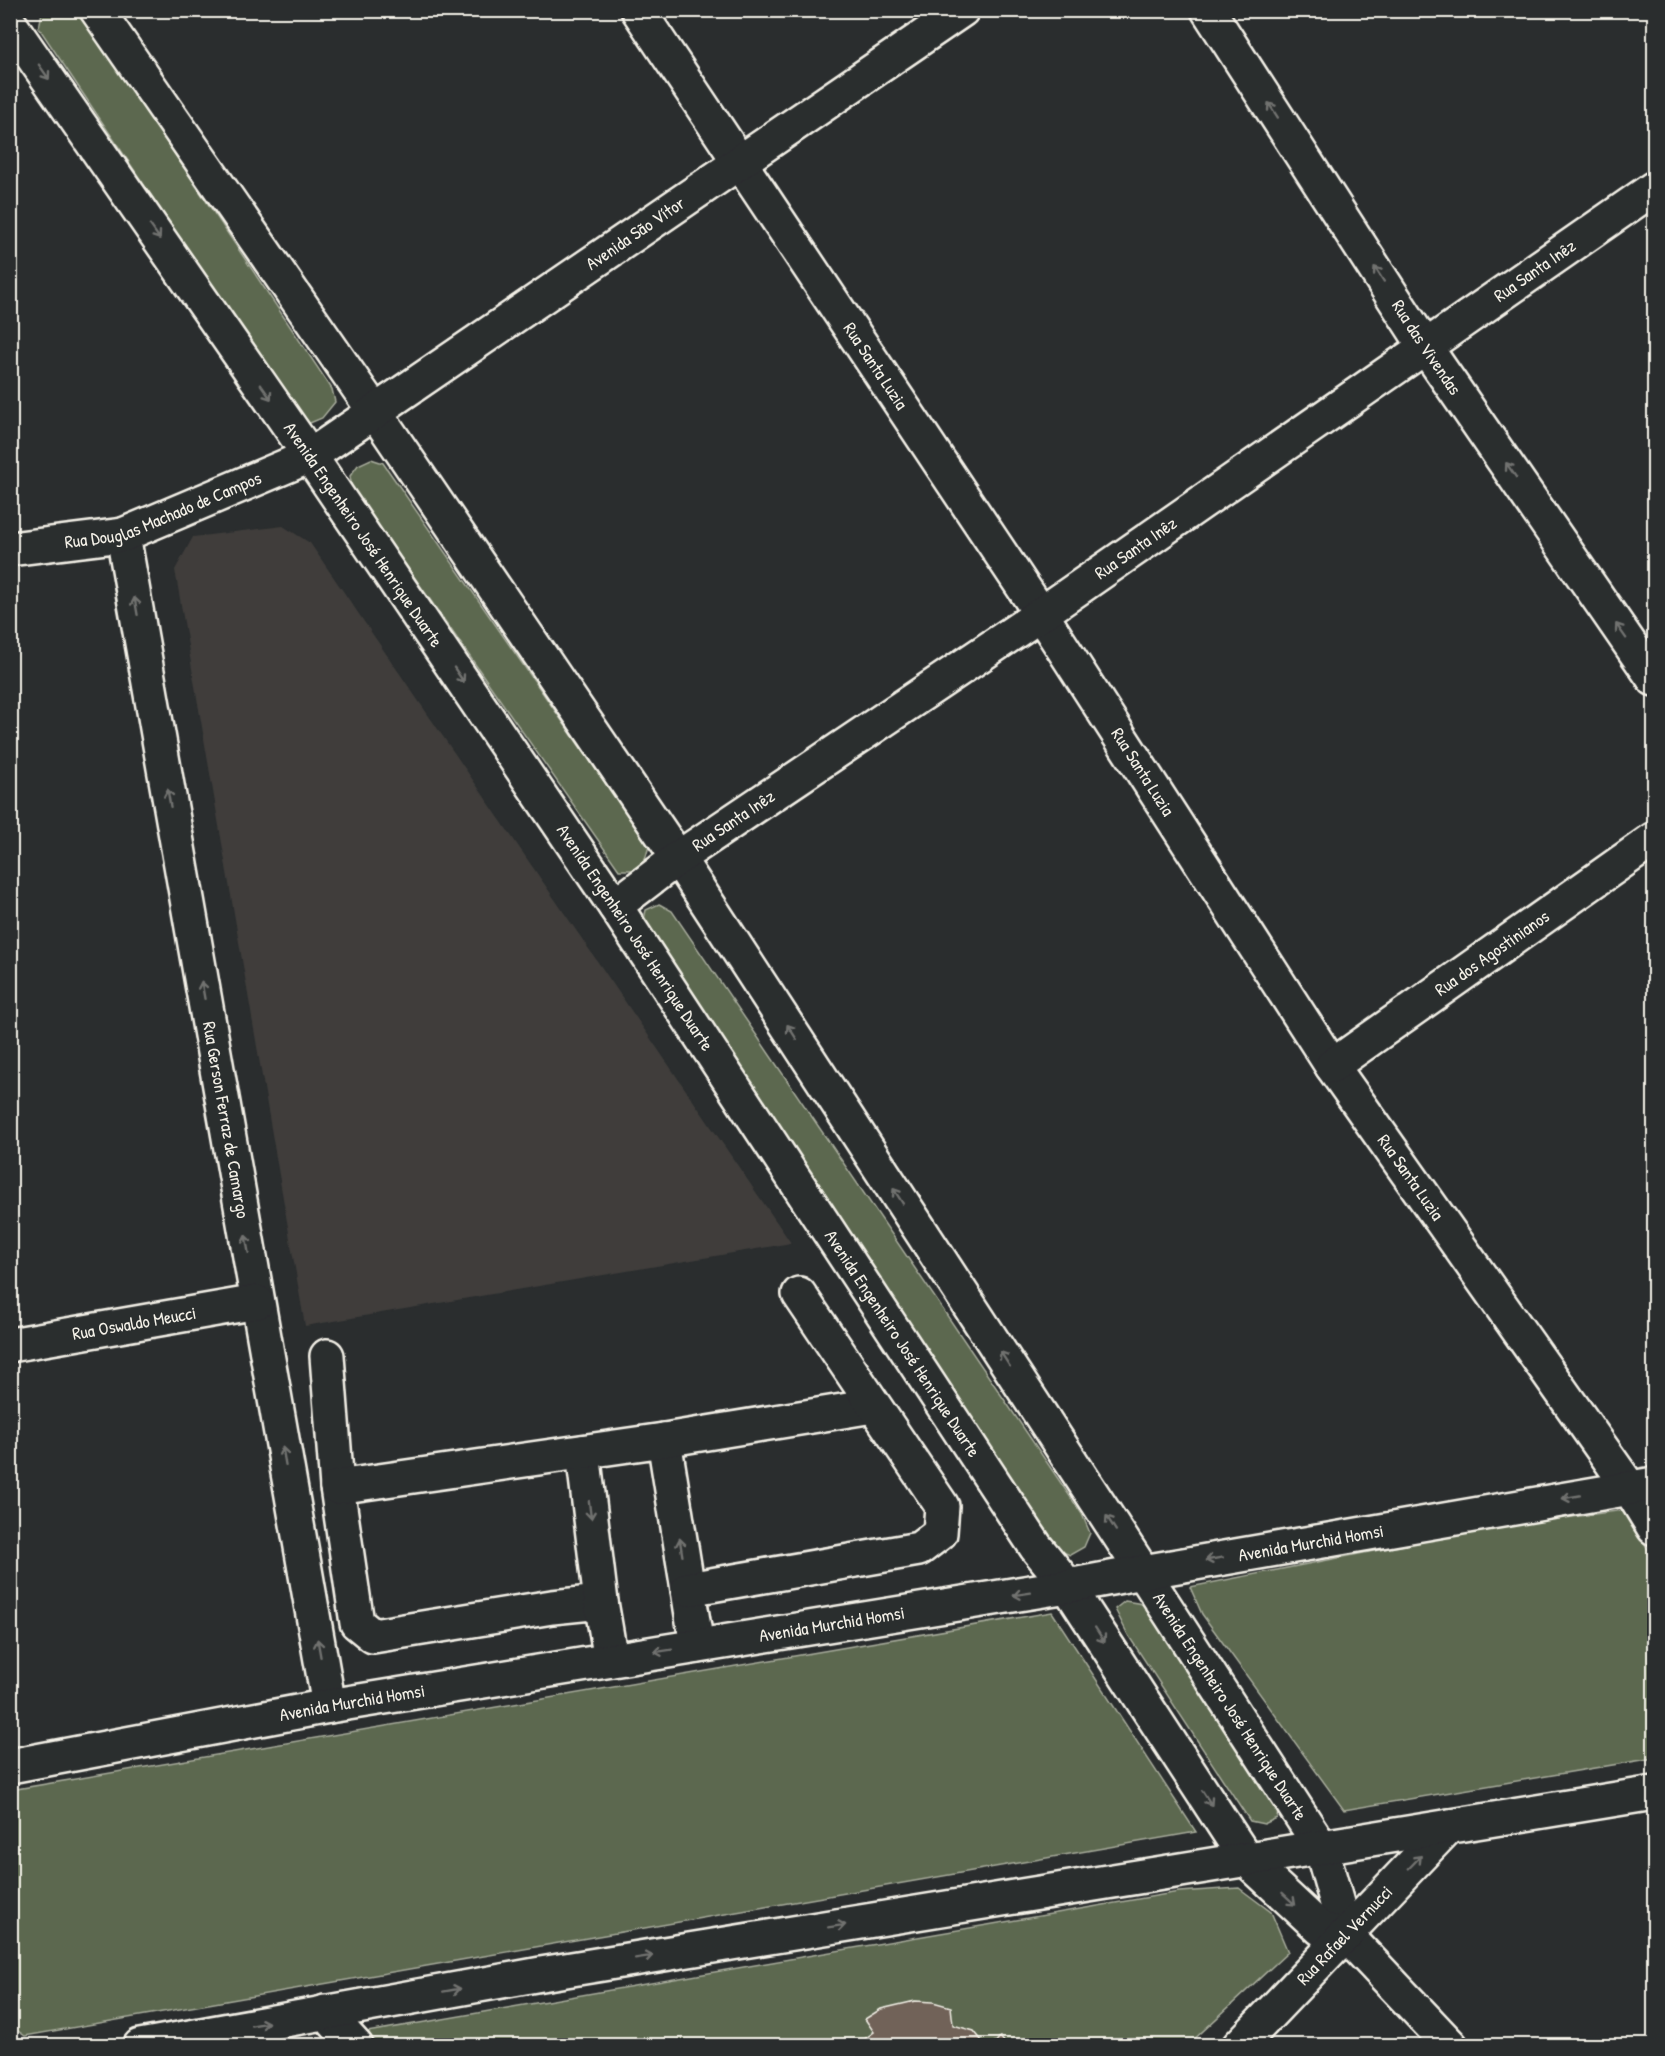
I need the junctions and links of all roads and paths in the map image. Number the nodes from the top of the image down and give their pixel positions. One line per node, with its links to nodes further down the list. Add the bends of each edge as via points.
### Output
1 (24, 10): 6 (street)
2 (97, 10): 10 (street, Avenida Engenheiro José Henrique Duarte)
3 (638, 10): 7 (street, Rua Santa Luzia)
4 (962, 10): 7 (street, Avenida São Vítor)
5 (1208, 10): 9 (street, Rua das Vivendas, one-way to 5)
6 (10, 22): 11 (street, Avenida Engenheiro José Henrique Duarte, one-way to 11)
7 (739, 163): 10 (street, Avenida São Vítor); 14 (street, Rua Santa Luzia)
8 (1654, 188): 9 (street, Rua Santa Inêz)
9 (1426, 348): 14 (street, Rua Santa Inêz); 15 (street, Rua das Vivendas, one-way to 9)
10 (375, 412): 11 (street, Avenida São Vítor); 17 (street, Avenida Engenheiro José Henrique Duarte)
11 (310, 456): 12 (street, Rua Douglas Machado de Campos); 18 (street, Avenida Engenheiro José Henrique Duarte, one-way to 18)
12 (123, 535): 13 (street, Rua Douglas Machado de Campos); 21 (street, Rua Gerson Ferraz de Camargo, one-way to 12)
13 (10, 549)
14 (1041, 614): 17 (street, Rua Santa Inêz); 19 (street, Rua Santa Luzia)
15 (1654, 679)
16 (1654, 838): 19 (street, Rua dos Agostinianos)
17 (678, 858): 18 (street, Rua Santa Inêz); 30 (street, Avenida Engenheiro José Henrique Duarte, one-way to 17)
18 (615, 906): 31 (street, Avenida Engenheiro José Henrique Duarte, via 1036,1547)
19 (1332, 1066): 27 (street, Rua Santa Luzia)
20 (799, 1294): 24 (street)
21 (257, 1302): 22 (street, Rua Oswaldo Meucci); 36 (street, Rua Gerson Ferraz de Camargo, one-way to 21)
22 (10, 1344)
23 (327, 1356): 28 (street)
24 (873, 1406): 25 (street); 32 (street, via 942,1506 940,1533 919,1549)
25 (664, 1440): 26 (street); 32 (street, one-way to 25)
26 (584, 1452): 28 (street); 33 (street, one-way to 33)
27 (1642, 1485): 29 (street, Rua Santa Luzia); 30 (street, Avenida Murchid Homsi, one-way to 30)
28 (337, 1487): 33 (street, via 357,1623 373,1636)
29 (1654, 1528)
30 (1143, 1572): 31 (street, Avenida Murchid Homsi); 40 (street, Avenida Engenheiro José Henrique Duarte)
31 (1068, 1586): 34 (street, Avenida Murchid Homsi, one-way to 34); 41 (street, Avenida Engenheiro José Henrique Duarte, one-way to 41)
32 (688, 1589): 34 (street)
33 (601, 1602): 35 (street)
34 (697, 1646): 35 (street, Avenida Murchid Homsi, one-way to 35)
35 (611, 1660): 36 (street, Avenida Murchid Homsi)
36 (329, 1706): 37 (street, Avenida Murchid Homsi)
37 (10, 1766)
38 (1654, 1793): 39 (street)
39 (1449, 1826): 40 (street); 42 (street, Rua Rafael Vernucci, one-way to 39)
40 (1321, 1847): 41 (street); 42 (street, Avenida Engenheiro José Henrique Duarte)
41 (1246, 1859): 42 (street, Avenida Engenheiro José Henrique Duarte, one-way to 42, via 1320,1929); 43 (street, one-way to 41)
42 (1346, 1935): 47 (street, Rua Rafael Vernucci); 48 (street)
43 (325, 2012): 44 (street, one-way to 43); 46 (street)
44 (184, 2041): 45 (street)
45 (140, 2046)
46 (356, 2046)
47 (1239, 2046)
48 (1451, 2046)

